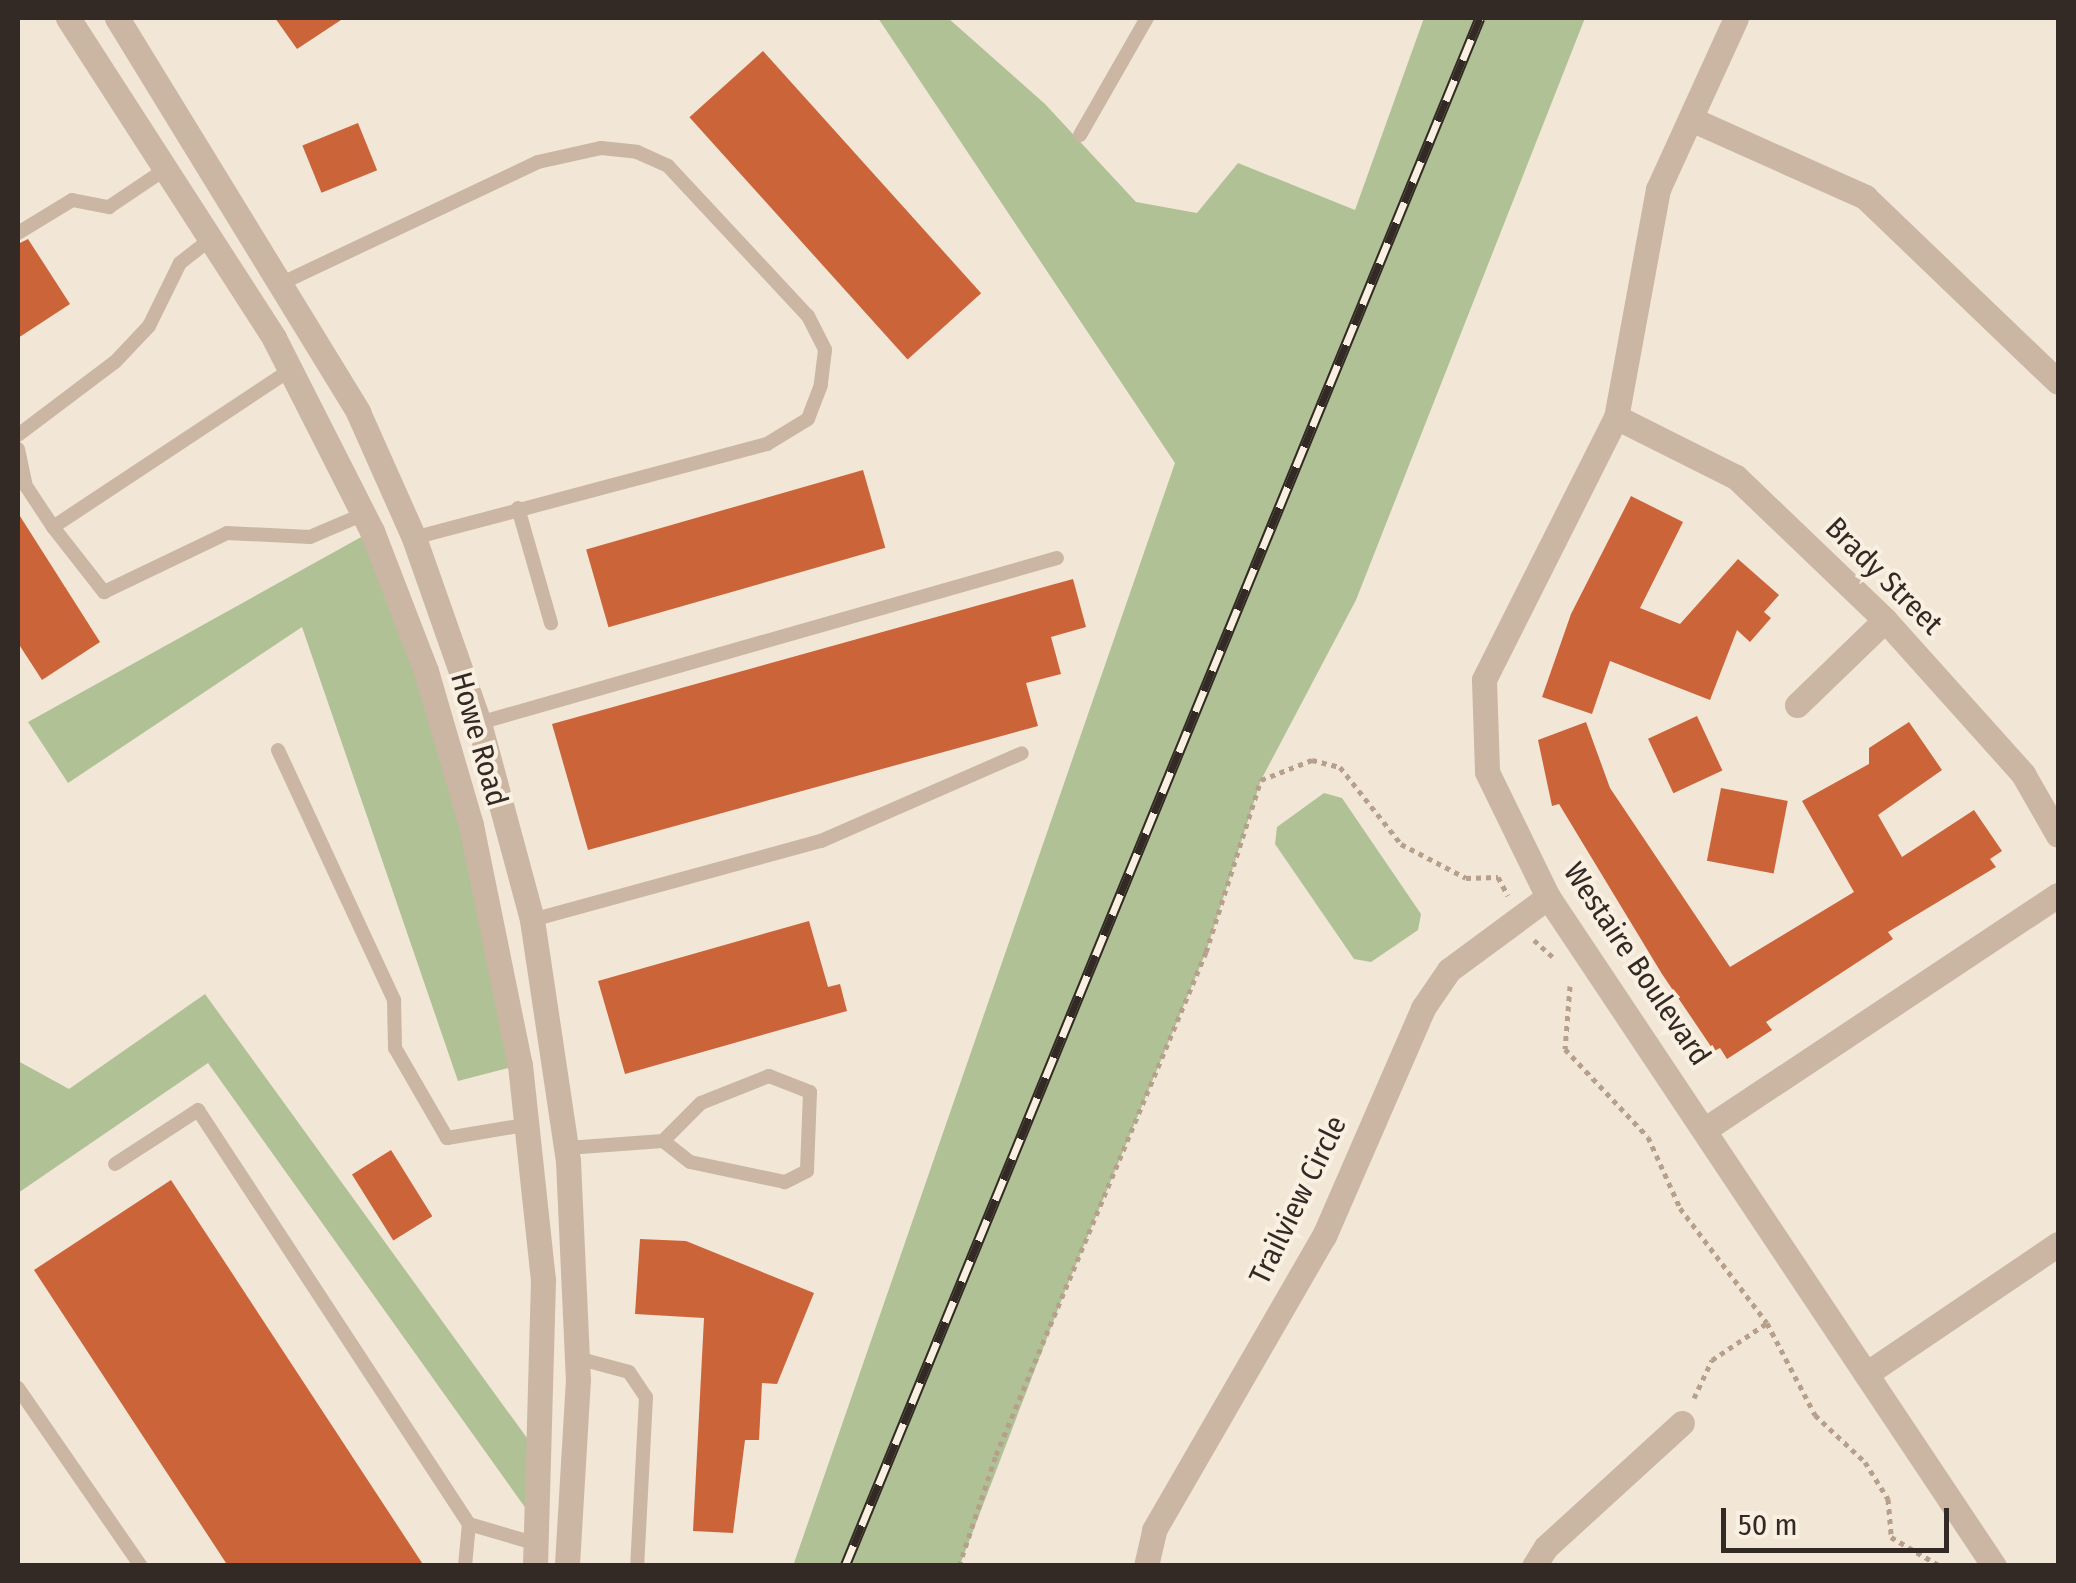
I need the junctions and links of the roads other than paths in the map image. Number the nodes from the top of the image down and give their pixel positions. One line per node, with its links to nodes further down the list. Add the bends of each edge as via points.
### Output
1 (68, 18): 7 (street, Howe Road)
2 (116, 18): 10 (street, Howe Road)
3 (1146, 18): 6 (lane)
4 (1736, 18): 5 (street, Westaire Boulevard)
5 (1692, 119): 12 (street, via 1865,197); 13 (street, Westaire Boulevard, via 1658,189)
6 (1080, 134)
7 (167, 168): 8 (lane, via 110,207 72,200); 9 (street, Howe Road)
8 (18, 233)
9 (212, 238): 11 (street, Howe Road); 14 (lane, via 180,263 149,326 115,362)
10 (280, 284): 16 (lane, via 538,162 600,148 637,152 668,166 808,316 824,350 808,419 767,444); 19 (street, Howe Road, via 358,412)
11 (290, 370): 17 (street, Howe Road); 18 (lane)
12 (2058, 382)
13 (1616, 418): 21 (street, Brady Street, via 1736,476); 29 (street, Westaire Boulevard, via 1484,680 1487,772)
14 (18, 436)
15 (18, 449): 18 (lane, via 26,486)
16 (518, 508): 19 (lane); 22 (lane)
17 (364, 514): 18 (lane, via 310,537 226,533 104,592); 31 (street, Howe Road, via 426,672 471,825 520,1065)
18 (54, 526)
19 (414, 538): 24 (street, Howe Road)
20 (1056, 558): 24 (lane)
21 (1885, 620): 23 (street); 27 (street, Brady Street, via 2023,774)
22 (551, 624)
23 (1797, 705)
24 (479, 723): 30 (street, Howe Road)
25 (278, 750): 31 (lane, via 394,1000 394,1048 447,1138)
26 (1022, 753): 30 (lane, via 821,841)
27 (2058, 834)
28 (2058, 895): 32 (street)
29 (1548, 897): 32 (street, Westaire Boulevard); 47 (street, Trailview Circle, via 1449,970 1423,1008 1324,1236 1163,1513)
30 (532, 920): 34 (street, Howe Road)
31 (525, 1125): 42 (street, Howe Road, via 543,1280)
32 (1708, 1128): 38 (street, Westaire Boulevard)
33 (663, 1141): 33 (lane, via 701,1103 768,1076 810,1092 807,1172 785,1182 690,1162); 34 (lane)
34 (566, 1148): 37 (street, Howe Road)
35 (115, 1164): 41 (lane, via 198,1110)
36 (2058, 1244): 38 (street)
37 (577, 1358): 45 (street, Howe Road); 46 (lane, via 629,1372 646,1397)
38 (1866, 1374): 49 (street, Westaire Boulevard)
39 (18, 1388): 43 (lane)
40 (1682, 1423): 48 (street, via 1546,1547)
41 (469, 1524): 42 (lane); 44 (lane)
42 (536, 1555)
43 (141, 1566)
44 (465, 1566)
45 (567, 1566)
46 (636, 1566)
47 (1146, 1566)
48 (1534, 1566)
49 (1994, 1566)

